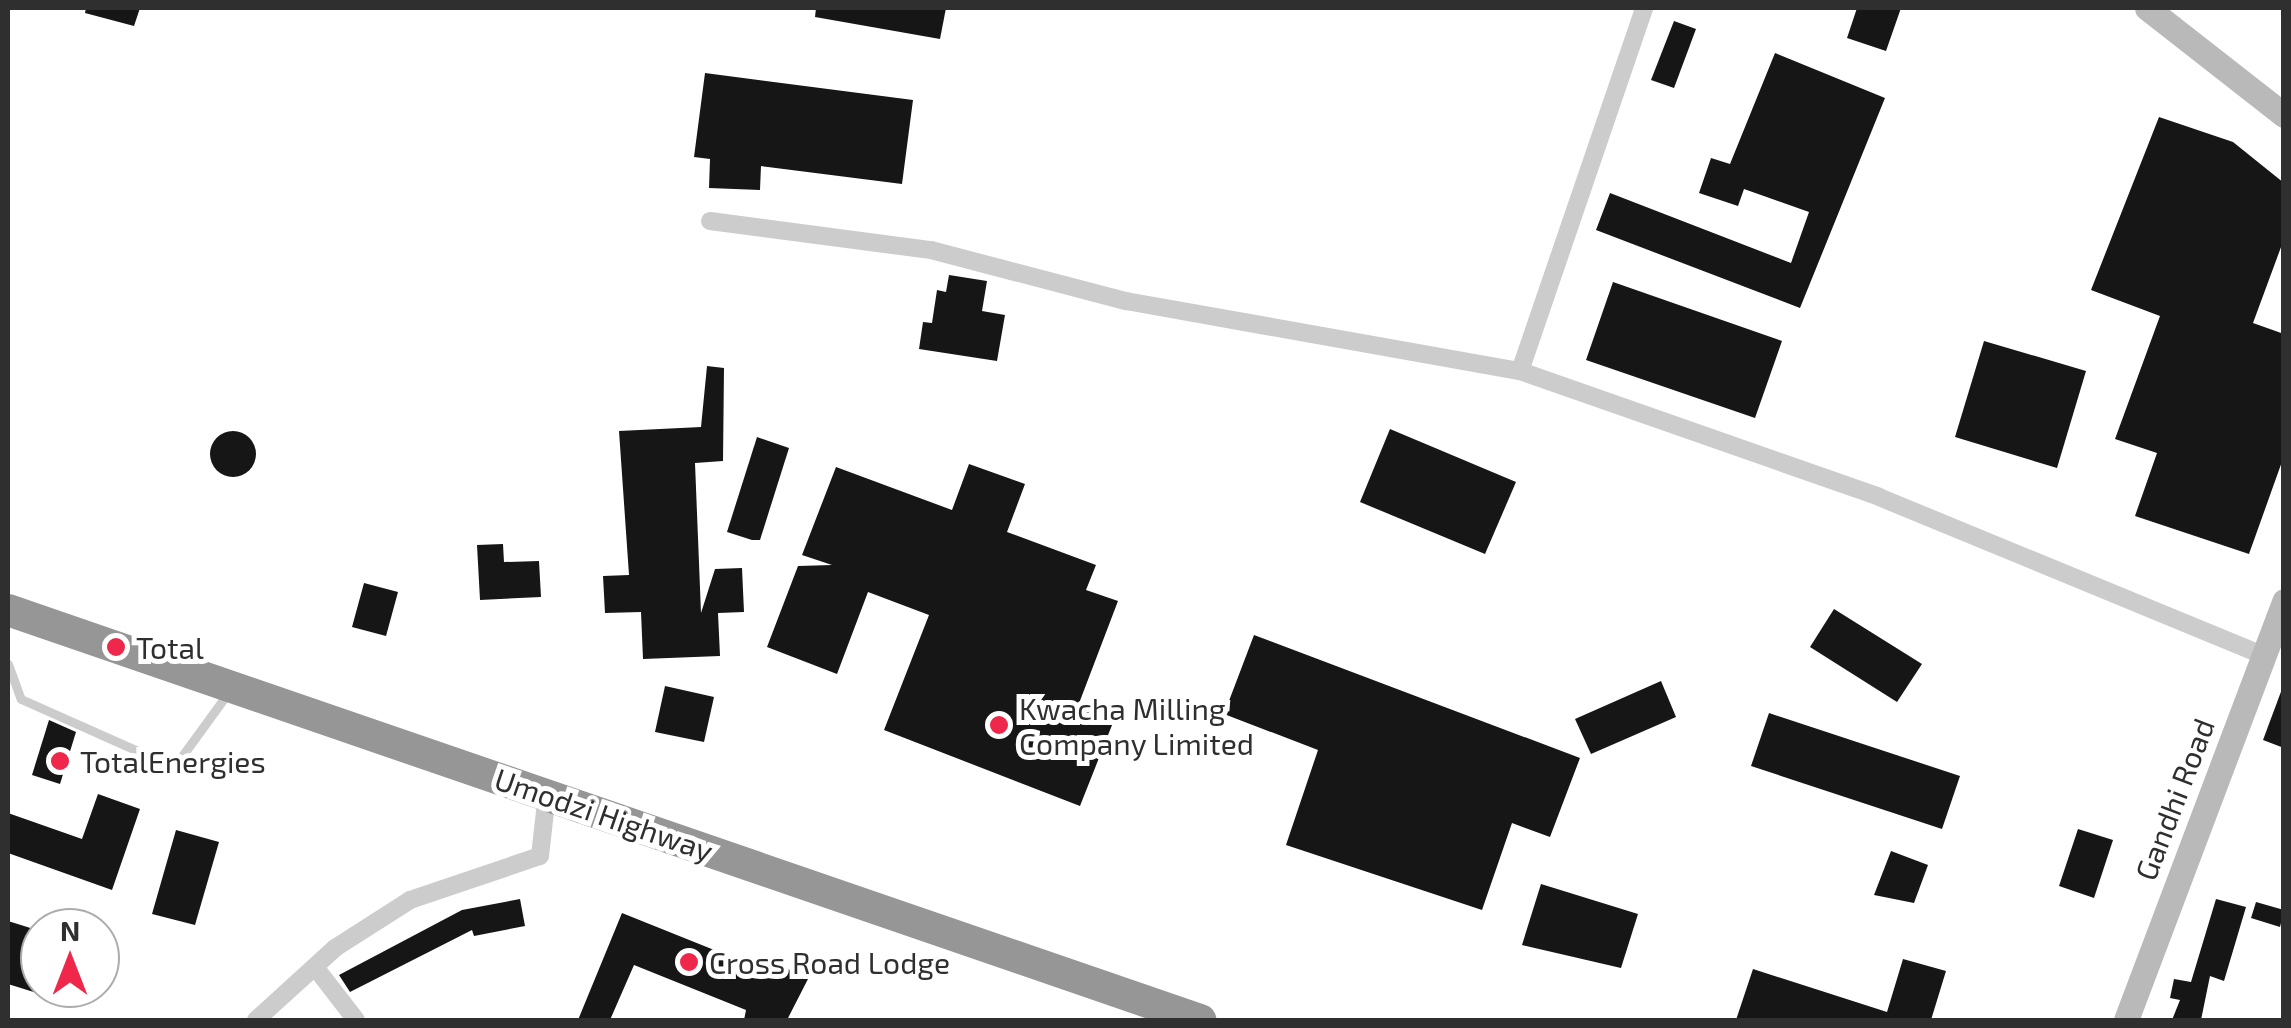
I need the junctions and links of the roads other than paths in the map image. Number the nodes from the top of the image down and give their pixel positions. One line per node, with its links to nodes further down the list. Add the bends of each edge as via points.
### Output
1 (1644, 8): 5 (street)
2 (2147, 8): 3 (street)
3 (2284, 115)
4 (710, 221): 5 (street, via 931,250 1126,302)
5 (1520, 371): 8 (street)
6 (2284, 601): 8 (street, Gandhi Road)
7 (8, 610): 10 (highway, Umodzi Highway)
8 (2273, 643): 16 (street, Gandhi Road)
9 (8, 664): 10 (lane, via 21,698 174,767)
10 (233, 687): 11 (highway, Umodzi Highway)
11 (547, 794): 12 (street, via 540,856 410,900); 15 (highway, Umodzi Highway)
12 (315, 967): 13 (street); 14 (street)
13 (256, 1020)
14 (356, 1020)
15 (1200, 1020)
16 (2126, 1020)

